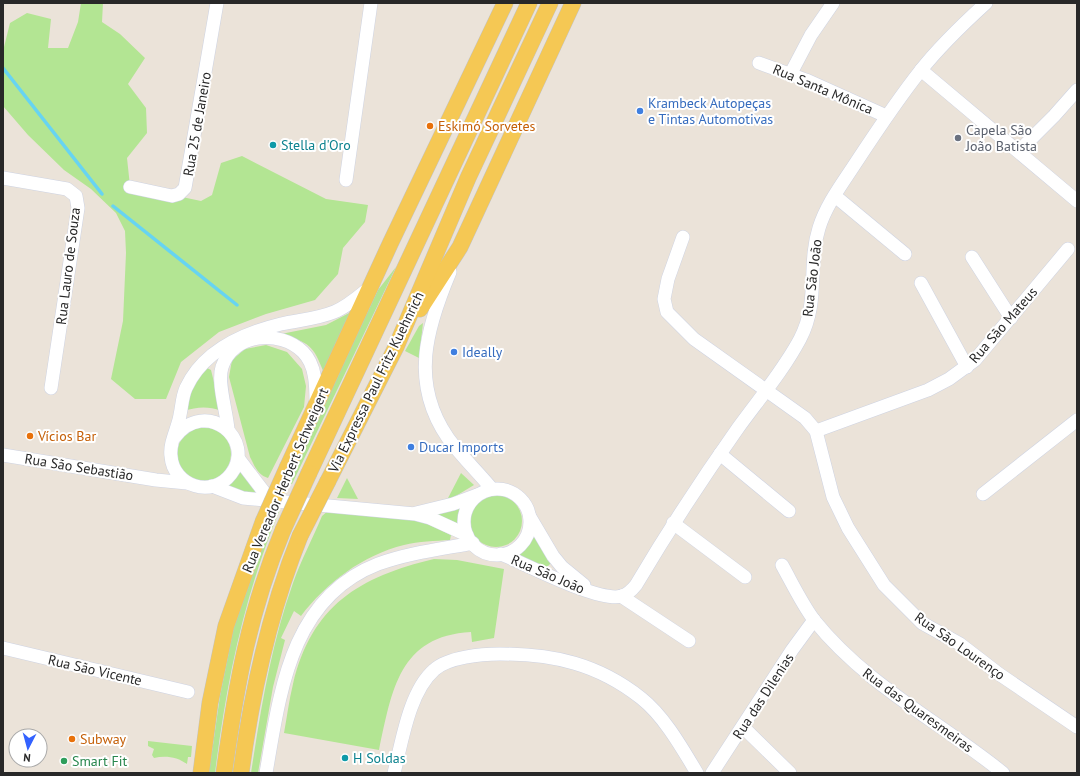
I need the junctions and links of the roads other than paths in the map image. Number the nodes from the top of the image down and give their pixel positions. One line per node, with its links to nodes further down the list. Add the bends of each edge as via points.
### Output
1 (217, 3): 17 (street, Rua 25 de Janeiro, via 185,188 172,196)
2 (370, 3): 16 (street)
3 (505, 3): 27 (main road)
4 (550, 3): 29 (main road, Via Expressa Paul Fritz Kuehnrich, via 468,178)
5 (573, 3): 22 (main road)
6 (833, 3): 11 (street, via 811,35)
7 (986, 3): 10 (street, Rua São João)
8 (528, 4): 19 (main road, Via Expressa Paul Fritz Kuehnrich)
9 (759, 62): 11 (street, Rua Santa Mônica)
10 (921, 70): 13 (street, Rua São João); 14 (street)
11 (791, 73): 13 (street, Rua Santa Mônica)
12 (1077, 90): 14 (street)
13 (886, 116): 18 (street, Rua São João)
14 (1019, 151): 20 (street)
15 (3, 178): 31 (street, Rua Lauro de Souza, via 67,190 76,196 78,208)
16 (346, 180)
17 (130, 187)
18 (835, 196): 24 (street); 32 (street, Rua São João, via 819,227 814,252 813,298 809,319 788,359)
19 (438, 198): 27 (main road); 66 (main road, Via Expressa Paul Fritz Kuehnrich, bridge, via 268,564 242,655)
20 (1077, 201)
21 (683, 236): 32 (street, Rua São Lourenço, via 668,279 664,298 667,312 694,339)
22 (460, 247): 29 (main road); 45 (street, via 434,309 428,335 425,375 434,414 447,436)
23 (1068, 249): 28 (street, Rua São Mateus)
24 (905, 254)
25 (972, 257): 28 (street)
26 (921, 283): 30 (street)
27 (370, 287): 33 (main road, Rua Vereador Herbert Schweigert); 37 (street, via 334,312 318,318 260,330 238,338 219,350 200,366 186,389)
28 (1011, 318): 30 (street, Rua São Mateus)
29 (396, 347): 67 (main road, Via Expressa Paul Fritz Kuehnrich, bridge, via 300,536 274,608 260,660)
30 (966, 367): 36 (street, Rua São Mateus, via 928,390)
31 (51, 388)
32 (765, 390): 36 (street, Rua São Lourenço, via 805,418); 38 (street, Rua São João)
33 (316, 405): 35 (street, via 315,375 304,352 289,341 272,336 254,338 228,355 222,367 221,379); 65 (main road, Rua Vereador Herbert Schweigert, bridge, via 263,522 226,626 210,702)
34 (1077, 420): 47 (street)
35 (228, 430): 37 (street, via 220,424 199,421 181,429); 40 (street, via 234,438)
36 (816, 431): 64 (street, Rua São Lourenço, via 834,497 848,528 884,586 922,623 960,644)
37 (175, 437): 41 (street, via 170,454)
38 (720, 454): 49 (street); 52 (street, Rua São João)
39 (3, 455): 42 (street, Rua São Sebastião)
40 (238, 458): 44 (street, via 232,473); 48 (street)
41 (172, 462): 42 (street, via 166,472); 43 (street, via 177,474)
42 (156, 480): 43 (street, Rua São Sebastião)
43 (187, 483): 44 (street, via 201,487)
44 (212, 486): 48 (street, via 243,498)
45 (492, 490): 46 (street); 51 (street, via 500,489 516,495)
46 (479, 494): 50 (street); 53 (street, via 467,508 465,522)
47 (983, 494)
48 (270, 500): 50 (street)
49 (788, 511)
50 (415, 514): 53 (street, via 430,518)
51 (530, 517): 54 (street, via 528,534 523,542 517,548); 57 (street, Rua São João, via 562,567)
52 (673, 523): 56 (street); 58 (street, Rua São João, via 636,585)
53 (470, 539): 54 (street, via 481,550); 68 (street, via 400,557 355,575 316,610 299,639 285,678)
54 (501, 554): 57 (street, Rua São João)
55 (782, 566): 59 (street, Rua das Quaresmeiras)
56 (745, 577)
57 (594, 593): 58 (street, Rua São João)
58 (621, 596): 60 (street)
59 (814, 620): 63 (street, Rua das Dilenias); 73 (street, Rua das Quaresmeiras, via 861,669 978,752)
60 (689, 640)
61 (3, 648): 62 (street, Rua São Vicente)
62 (188, 692)
63 (743, 727): 71 (street, Rua das Dilenias); 72 (street)
64 (1077, 727)
65 (201, 773)
66 (224, 773)
67 (241, 773)
68 (266, 773)
69 (394, 773): 70 (street, via 410,711 420,686 434,669 456,660 487,654 554,657 581,664 608,677 642,698 666,725)
70 (697, 773)
71 (712, 773)
72 (790, 773)
73 (1003, 773)

